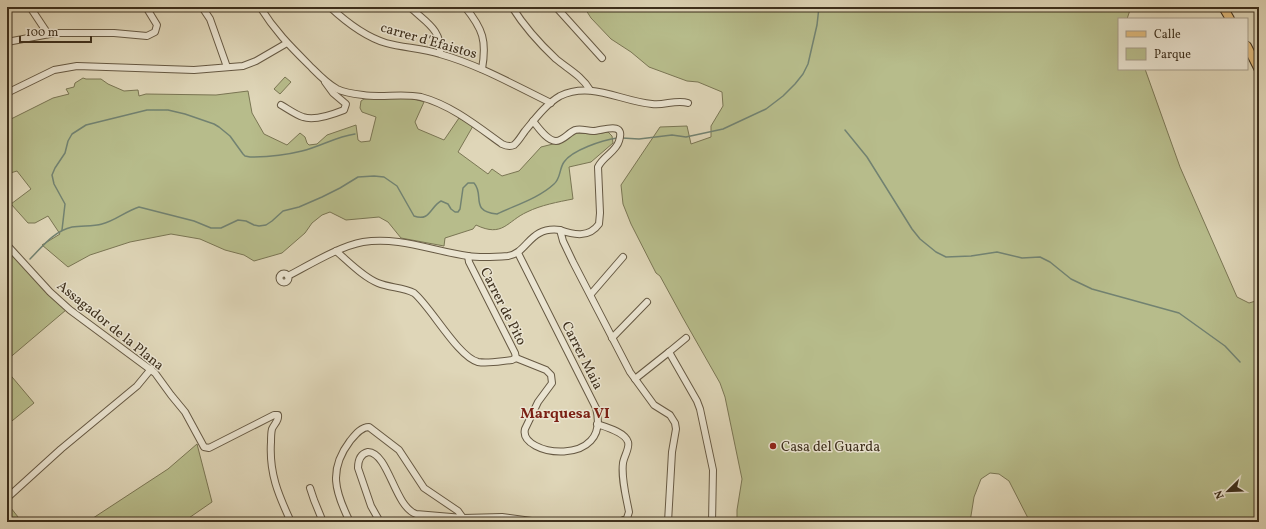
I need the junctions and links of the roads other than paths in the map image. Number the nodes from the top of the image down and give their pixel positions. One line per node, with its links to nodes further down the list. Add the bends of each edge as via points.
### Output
1 (30, 7): 12 (street)
2 (146, 7): 12 (street, via 157,25 150,36 114,33)
3 (202, 7): 18 (street, via 210,19)
4 (260, 7): 14 (street)
5 (330, 7): 16 (street, carrer d'Efaistos, via 377,39)
6 (410, 7): 16 (street, via 434,29)
7 (465, 7): 19 (street, via 484,41)
8 (512, 7): 22 (street, via 552,55 584,80)
9 (556, 7): 17 (street)
10 (1223, 7): 11 (main road)
11 (1229, 18)
12 (48, 34): 13 (street)
13 (7, 42)
14 (287, 43): 18 (street, via 253,63); 21 (street)
15 (1248, 48): 20 (main road)
16 (440, 54): 19 (street, carrer d'Efaistos)
17 (602, 58)
18 (227, 67): 23 (street, via 194,70 73,67 54,70)
19 (482, 69): 24 (street, carrer d'Efaistos)
20 (1259, 70)
21 (324, 80): 26 (street, via 333,94 346,104 344,110 335,114 304,118); 27 (street, via 336,89 349,93 369,96 403,95 428,100 462,116 506,146 514,144)
22 (590, 90): 24 (street, via 569,92); 25 (street, via 652,104)
23 (7, 92)
24 (550, 103): 27 (street)
25 (688, 103)
26 (281, 105)
27 (533, 121): 28 (street, via 555,141 575,130 598,131 612,127 618,130 620,135 617,146 598,167 599,224 591,231 579,235)
28 (560, 230): 31 (street, via 538,234); 35 (street)
29 (7, 245): 41 (street, Assagador de la Plana, via 70,310)
30 (336, 251): 32 (street, via 362,242 383,240); 34 (street); 40 (street, via 374,281 414,293 472,360 482,362)
31 (518, 252): 32 (street, via 501,256); 43 (street, Carrer Maia, via 597,410)
32 (468, 256): 40 (street, Carrer de Pito)
33 (623, 257): 35 (street)
34 (288, 276)
35 (590, 294): 37 (street)
36 (647, 302): 37 (street)
37 (612, 338): 42 (street)
38 (686, 338): 39 (street)
39 (669, 352): 42 (street); 56 (street, via 700,409 713,470)
40 (516, 358): 43 (street, Carrer de Pito, via 546,370 552,378 525,432 527,440 532,445 558,451 578,450 592,441)
41 (151, 370): 45 (street, via 142,381); 47 (street, Assagador de la Plana, via 185,412 206,448 274,414 278,416 271,437 272,472 277,491)
42 (635, 379): 55 (street, via 654,405 670,415 675,423)
43 (597, 424): 54 (street, via 620,433 626,438 629,446 623,469 629,514)
44 (310, 488): 48 (street)
45 (7, 498)
46 (464, 520): 49 (street, via 458,511 427,492 399,450 369,426 362,429 349,443 336,468 338,489); 50 (street, via 409,511 379,460 373,453 368,452 360,458 358,468 371,506); 51 (street, via 502,516)
47 (291, 522)
48 (323, 522)
49 (350, 522)
50 (380, 522)
51 (539, 522)
52 (551, 522): 53 (street)
53 (557, 522)
54 (620, 522)
55 (668, 522)
56 (712, 522)

